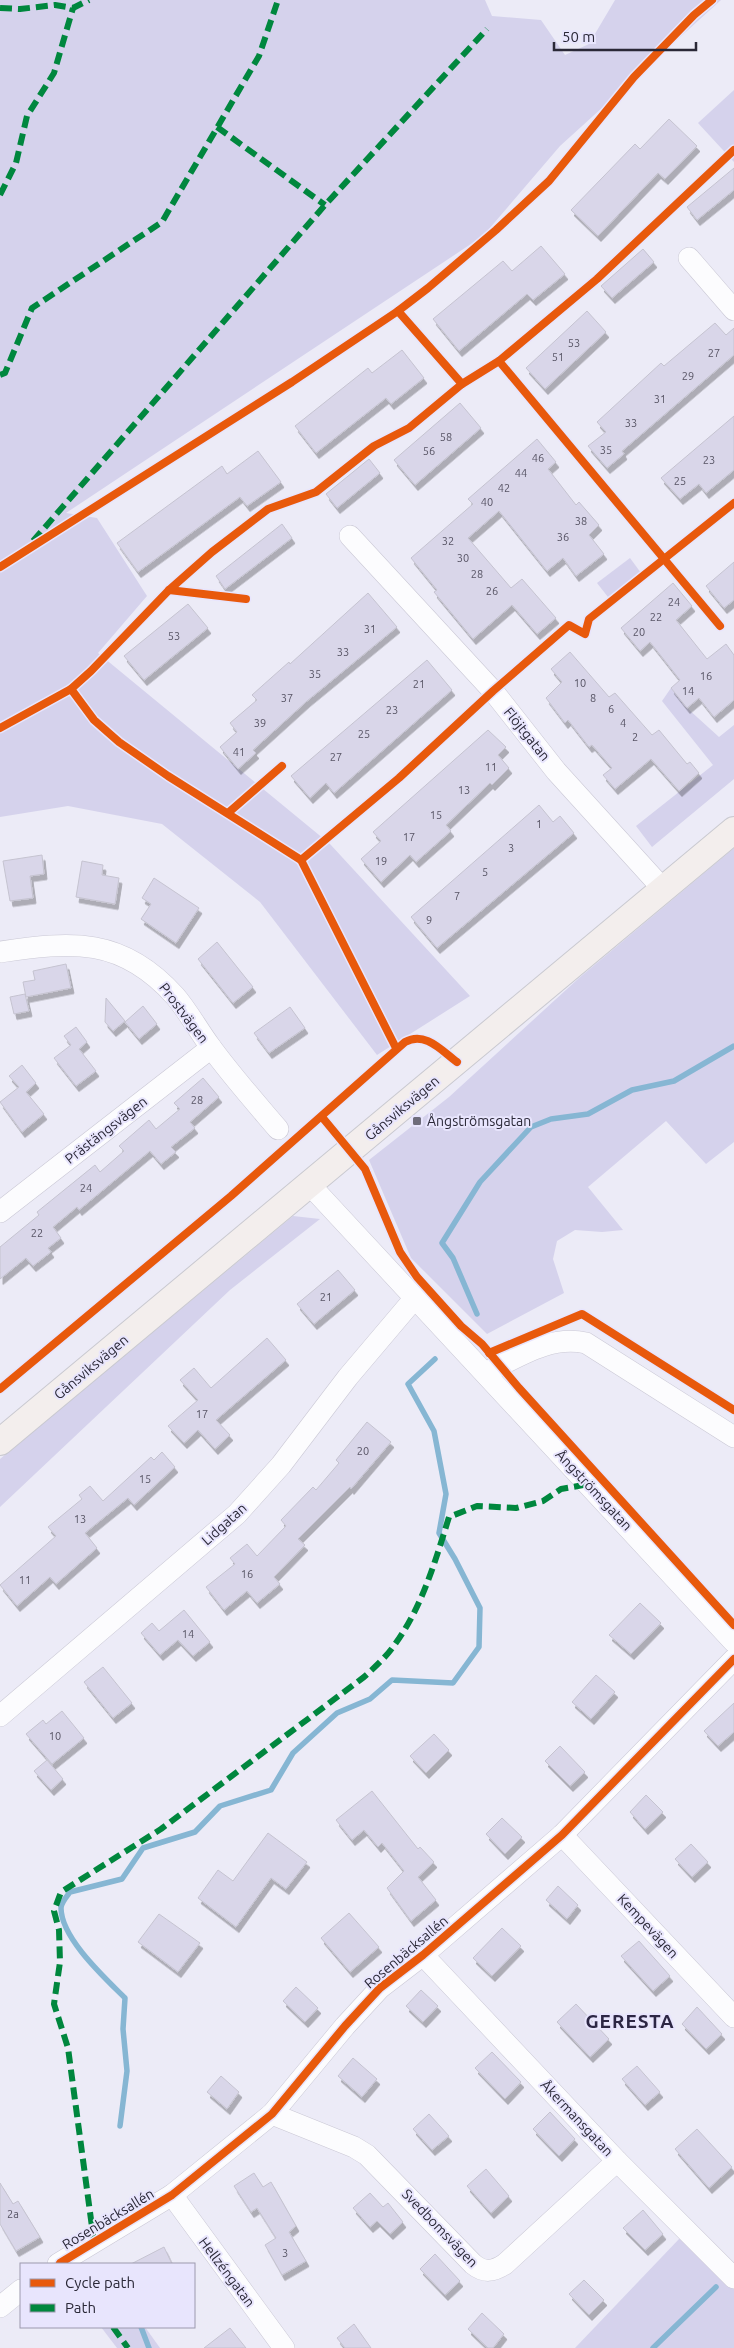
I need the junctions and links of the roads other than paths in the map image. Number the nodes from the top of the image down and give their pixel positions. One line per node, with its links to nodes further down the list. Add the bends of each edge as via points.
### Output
1 (689, 258): 2 (street)
2 (734, 310)
3 (350, 536): 5 (street, Flöjtgatan, via 493,691 556,771)
4 (734, 830): 5 (main road, Gånsviksvägen)
5 (663, 889): 9 (main road, Gånsviksvägen)
6 (0, 952): 7 (street, Prostvägen, via 67,944 101,948 129,959 154,975 176,998)
7 (211, 1048): 8 (street, Prostvägen); 10 (street, Prästängsvägen)
8 (278, 1129)
9 (310, 1185): 11 (street, Ångströmsgatan); 14 (main road, Gånsviksvägen)
10 (0, 1212)
11 (414, 1299): 12 (street, Ångströmsgatan); 17 (street, Lidgatan, via 238,1514)
12 (486, 1372): 13 (street, via 549,1343 571,1340 586,1344); 15 (street, Ångströmsgatan)
13 (734, 1437)
14 (0, 1442)
15 (734, 1642)
16 (734, 1659): 18 (street, Rosenbäcksallén)
17 (0, 1716)
18 (562, 1835): 19 (street, Rosenbäcksallén); 20 (street, Kempevägen)
19 (423, 1955): 21 (street, Rosenbäcksallén, via 380,1988); 22 (street, Åkermansgatan)
20 (734, 2017)
21 (272, 2114): 22 (street, Svedbomsvägen, via 367,2155 473,2264 486,2271 505,2264); 23 (street, Rosenbäcksallén)
22 (617, 2161): 25 (street, Åkermansgatan)
23 (172, 2195): 24 (street, Rosenbäcksallén); 26 (street, Hellzéngatan)
24 (60, 2263)
25 (734, 2278)
26 (284, 2348)

